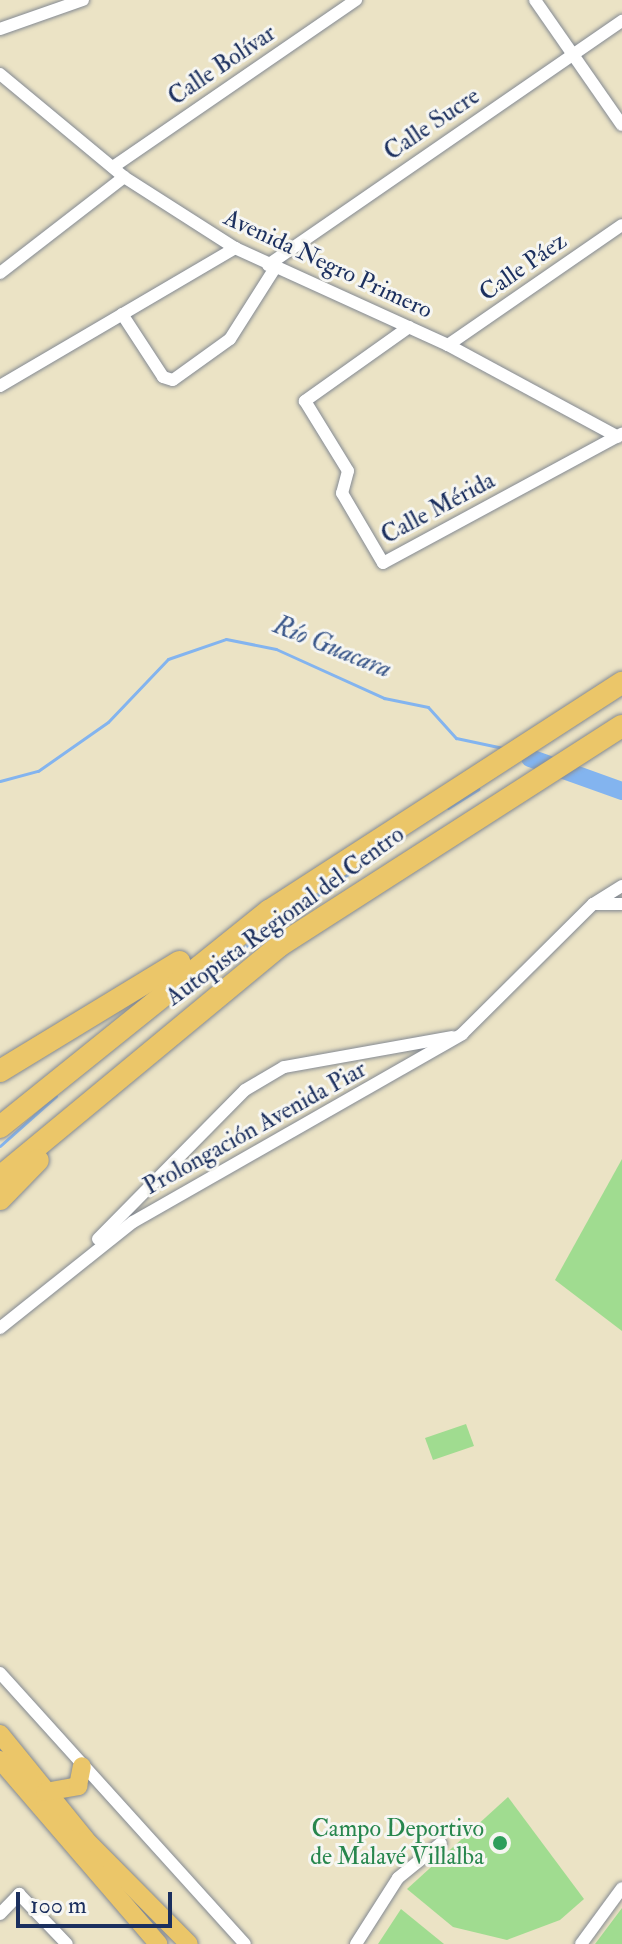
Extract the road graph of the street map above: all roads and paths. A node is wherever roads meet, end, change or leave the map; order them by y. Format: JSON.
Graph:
{"nodes":[{"id":1,"x":83,"y":0,"type":"edge"},
{"id":2,"x":356,"y":0,"type":"edge"},
{"id":3,"x":535,"y":0,"type":"edge"},
{"id":4,"x":622,"y":21,"type":"edge"},
{"id":5,"x":0,"y":29,"type":"edge"},
{"id":6,"x":573,"y":53,"type":"junction"},
{"id":7,"x":0,"y":74,"type":"edge"},
{"id":8,"x":622,"y":125,"type":"edge"},
{"id":9,"x":113,"y":167,"type":"junction"},
{"id":10,"x":124,"y":177,"type":"junction"},
{"id":11,"x":622,"y":225,"type":"edge"},
{"id":12,"x":235,"y":248,"type":"junction"},
{"id":13,"x":272,"y":266,"type":"junction"},
{"id":14,"x":0,"y":273,"type":"edge"},
{"id":15,"x":122,"y":314,"type":"junction"},
{"id":16,"x":409,"y":327,"type":"junction"},
{"id":17,"x":448,"y":345,"type":"junction"},
{"id":18,"x":0,"y":386,"type":"edge"},
{"id":19,"x":620,"y":436,"type":"edge"},
{"id":20,"x":622,"y":683,"type":"edge"},
{"id":21,"x":614,"y":730,"type":"edge"},
{"id":22,"x":372,"y":840,"type":"junction"},
{"id":23,"x":622,"y":886,"type":"edge"},
{"id":24,"x":593,"y":904,"type":"junction"},
{"id":25,"x":622,"y":904,"type":"edge"},
{"id":26,"x":193,"y":1012,"type":"junction"},
{"id":27,"x":455,"y":1036,"type":"junction"},
{"id":28,"x":0,"y":1071,"type":"edge"},
{"id":29,"x":0,"y":1127,"type":"edge"},
{"id":30,"x":0,"y":1177,"type":"edge"},
{"id":31,"x":0,"y":1199,"type":"edge"},
{"id":32,"x":77,"y":1260,"type":"junction"},
{"id":33,"x":0,"y":1328,"type":"edge"},
{"id":34,"x":0,"y":1673,"type":"edge"},
{"id":35,"x":0,"y":1734,"type":"edge"},
{"id":36,"x":0,"y":1760,"type":"edge"},
{"id":37,"x":82,"y":1766,"type":"junction"},
{"id":38,"x":45,"y":1792,"type":"junction"},
{"id":39,"x":441,"y":1843,"type":"dead end"},
{"id":40,"x":622,"y":1888,"type":"edge"},
{"id":41,"x":0,"y":1914,"type":"edge"},
{"id":42,"x":67,"y":1944,"type":"edge"},
{"id":43,"x":158,"y":1944,"type":"edge"},
{"id":44,"x":189,"y":1944,"type":"edge"},
{"id":45,"x":245,"y":1944,"type":"edge"},
{"id":46,"x":356,"y":1944,"type":"edge"},
{"id":47,"x":581,"y":1944,"type":"edge"}],
"edges":[{"from":1,"to":5,"type":"street"},
{"from":2,"to":9,"type":"street","name":"Calle Bolívar"},
{"from":3,"to":6,"type":"street"},
{"from":4,"to":6,"type":"street","name":"Calle Sucre"},
{"from":6,"to":8,"type":"street"},
{"from":6,"to":13,"type":"street","name":"Calle Sucre"},
{"from":7,"to":9,"type":"street","name":"Avenida Negro Primero"},
{"from":9,"to":10,"type":"street","name":"Avenida Negro Primero"},
{"from":10,"to":12,"type":"street","name":"Avenida Negro Primero"},
{"from":10,"to":14,"type":"street"},
{"from":11,"to":17,"type":"street","name":"Calle Páez"},
{"from":12,"to":13,"type":"street","name":"Avenida Negro Primero"},
{"from":12,"to":15,"type":"street"},
{"from":13,"to":15,"type":"street"},
{"from":13,"to":16,"type":"street","name":"Avenida Negro Primero"},
{"from":15,"to":18,"type":"street"},
{"from":16,"to":17,"type":"street","name":"Avenida Negro Primero"},
{"from":16,"to":19,"type":"street","name":"Calle Mérida"},
{"from":17,"to":19,"type":"street","name":"Avenida Negro Primero"},
{"from":20,"to":22,"type":"highway","name":"Autopista Regional del Centro"},
{"from":21,"to":26,"type":"highway","name":"Autopista Regional del Centro"},
{"from":22,"to":28,"type":"highway"},
{"from":22,"to":29,"type":"highway","name":"Autopista Regional del Centro"},
{"from":23,"to":24,"type":"street","name":"Prolongación Avenida Piar"},
{"from":24,"to":25,"type":"street"},
{"from":24,"to":27,"type":"street","name":"Prolongación Avenida Piar"},
{"from":26,"to":30,"type":"highway","name":"Autopista Regional del Centro"},
{"from":26,"to":31,"type":"highway"},
{"from":27,"to":32,"type":"street","name":"Prolongación Avenida Piar"},
{"from":27,"to":32,"type":"street","name":"Prolongación Avenida Piar"},
{"from":32,"to":33,"type":"street","name":"Prolongación Avenida Piar"},
{"from":34,"to":37,"type":"street"},
{"from":35,"to":38,"type":"main road"},
{"from":36,"to":43,"type":"main road"},
{"from":37,"to":38,"type":"main road"},
{"from":37,"to":45,"type":"street"},
{"from":38,"to":44,"type":"main road"},
{"from":39,"to":46,"type":"street"},
{"from":40,"to":47,"type":"street"},
{"from":41,"to":42,"type":"street"}]}
